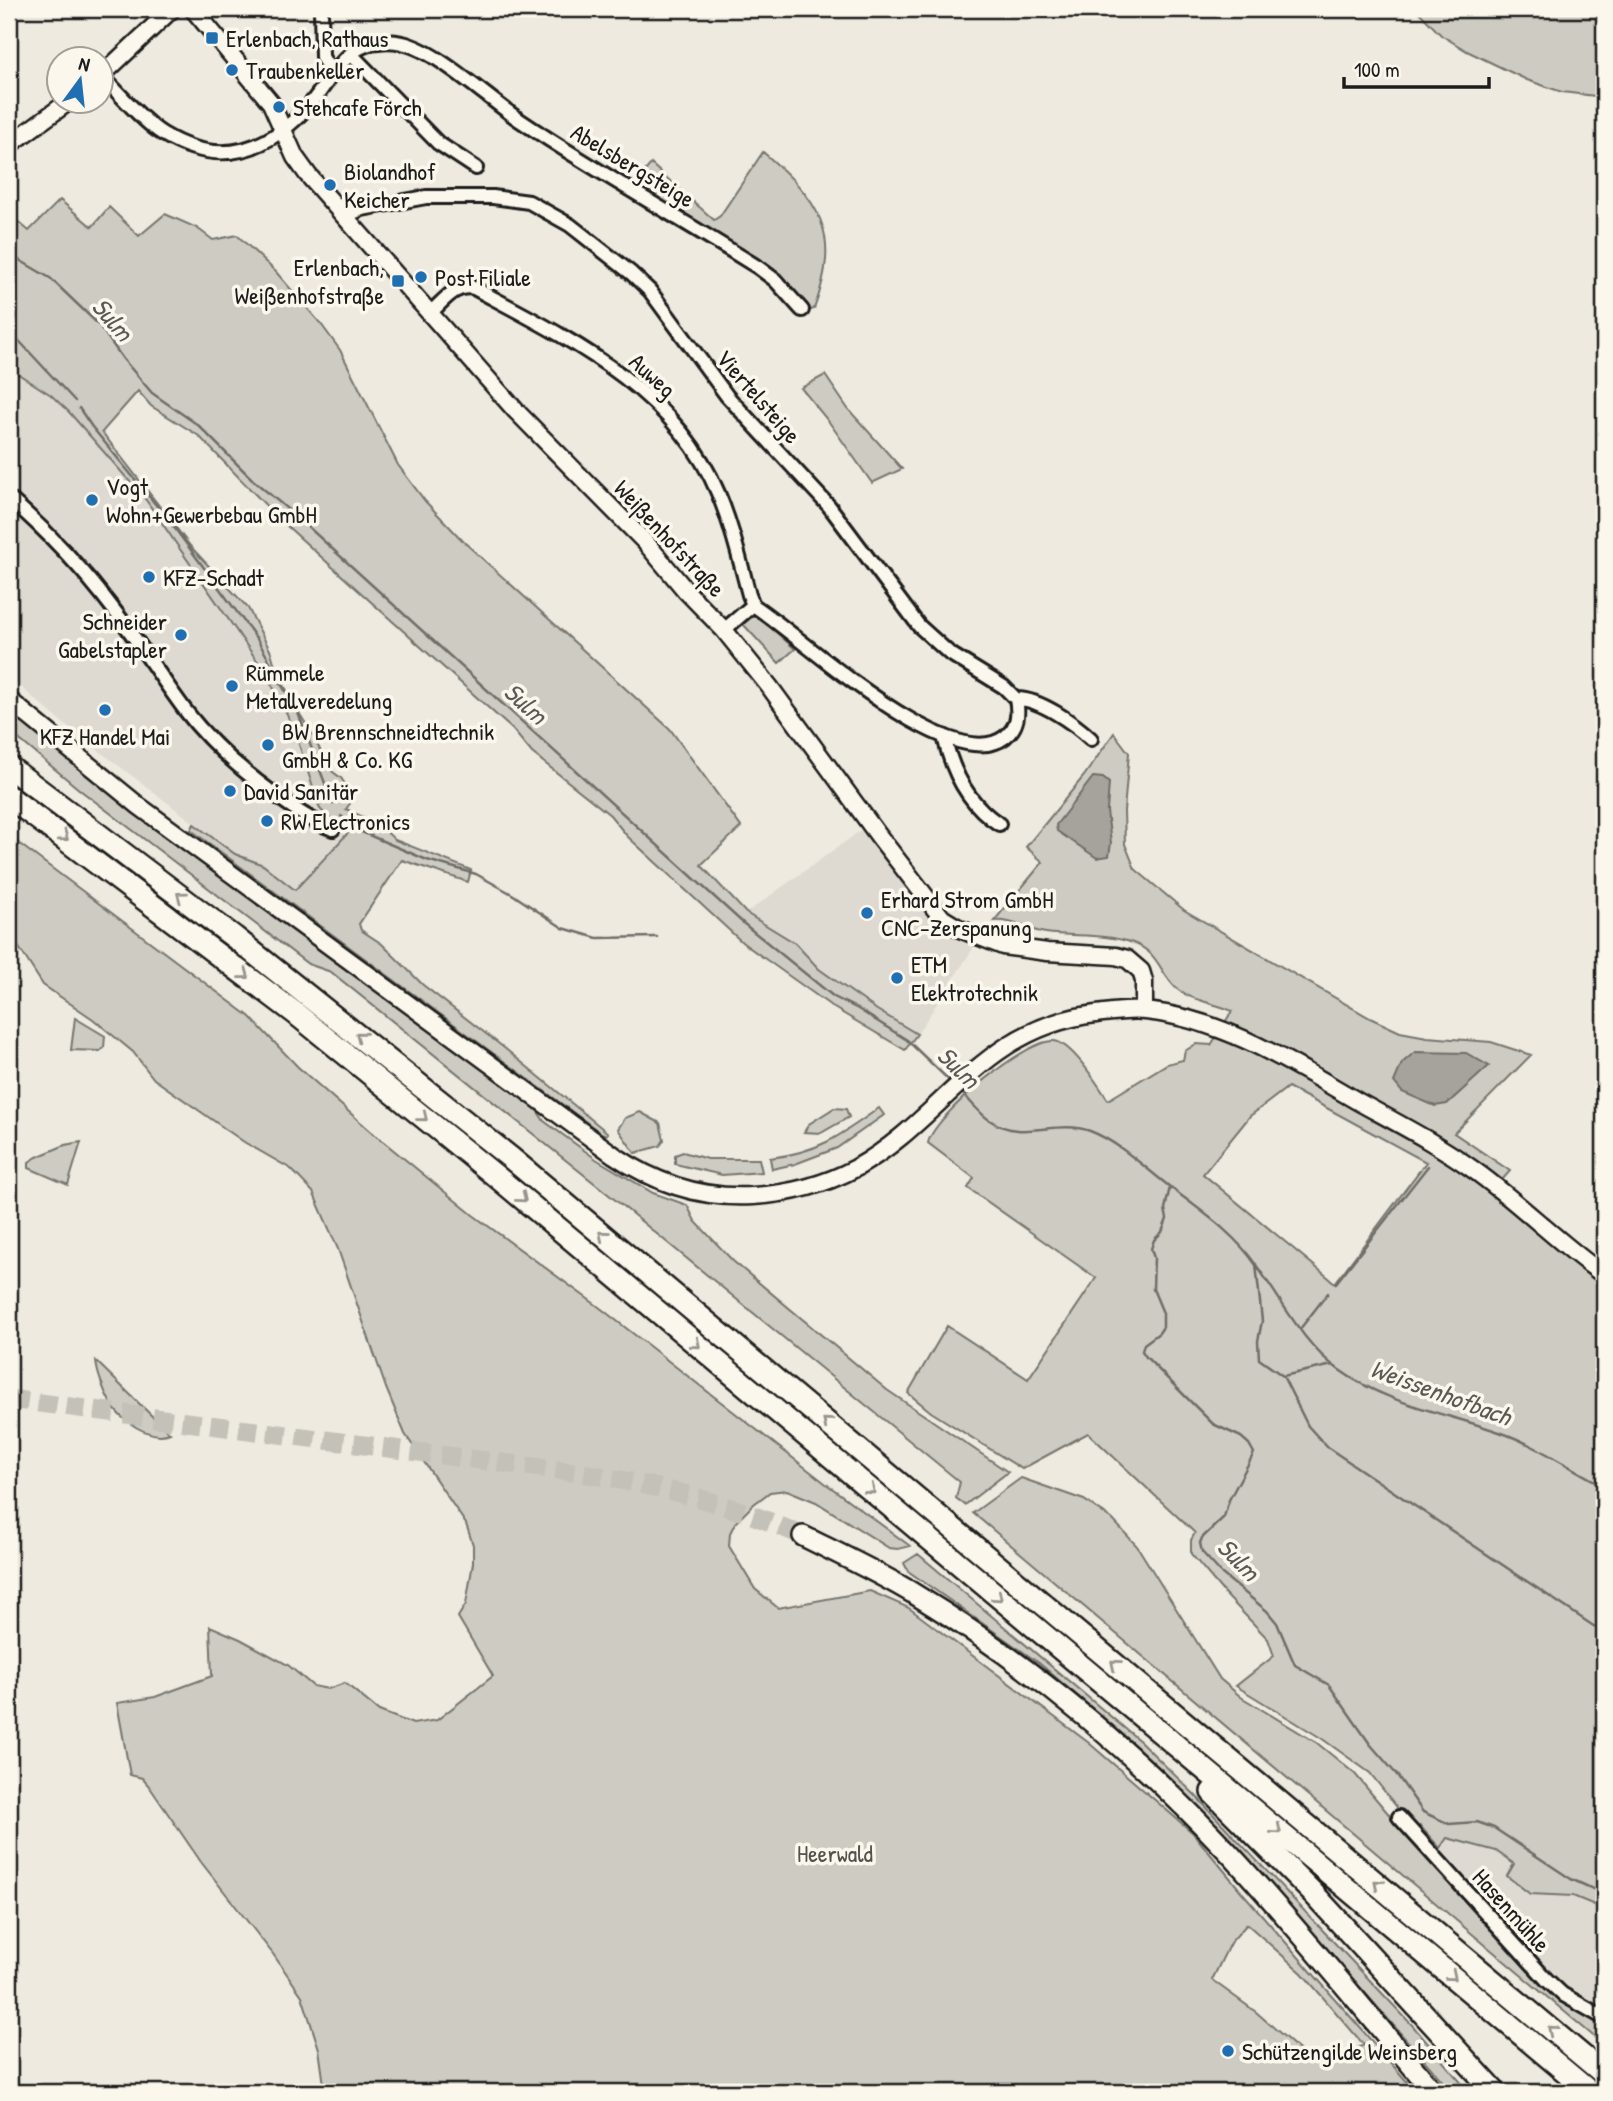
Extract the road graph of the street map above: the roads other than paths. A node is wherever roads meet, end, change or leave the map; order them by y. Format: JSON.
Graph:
{"nodes":[{"id":1,"x":172,"y":9,"type":"edge"},
{"id":2,"x":193,"y":9,"type":"edge"},
{"id":3,"x":321,"y":9,"type":"edge"},
{"id":4,"x":351,"y":54,"type":"junction"},
{"id":5,"x":116,"y":63,"type":"edge"},
{"id":6,"x":333,"y":75,"type":"junction"},
{"id":7,"x":116,"y":90,"type":"edge"},
{"id":8,"x":47,"y":116,"type":"edge"},
{"id":9,"x":284,"y":131,"type":"junction"},
{"id":10,"x":10,"y":141,"type":"edge"},
{"id":11,"x":476,"y":168,"type":"dead end"},
{"id":12,"x":346,"y":216,"type":"junction"},
{"id":13,"x":802,"y":310,"type":"dead end"},
{"id":14,"x":430,"y":313,"type":"junction"},
{"id":15,"x":9,"y":498,"type":"edge"},
{"id":16,"x":753,"y":605,"type":"junction"},
{"id":17,"x":724,"y":630,"type":"junction"},
{"id":18,"x":9,"y":699,"type":"edge"},
{"id":19,"x":1016,"y":699,"type":"junction"},
{"id":20,"x":944,"y":736,"type":"junction"},
{"id":21,"x":1091,"y":739,"type":"dead end"},
{"id":22,"x":9,"y":767,"type":"edge"},
{"id":23,"x":9,"y":797,"type":"edge"},
{"id":24,"x":999,"y":824,"type":"dead end"},
{"id":25,"x":333,"y":829,"type":"dead end"},
{"id":26,"x":1144,"y":1011,"type":"junction"},
{"id":27,"x":1604,"y":1275,"type":"edge"},
{"id":28,"x":803,"y":1536,"type":"tunnel mouth"},
{"id":29,"x":1149,"y":1724,"type":"junction"},
{"id":30,"x":1399,"y":1817,"type":"dead end"},
{"id":31,"x":1604,"y":2018,"type":"edge"},
{"id":32,"x":1604,"y":2074,"type":"edge"},
{"id":33,"x":1434,"y":2092,"type":"edge"},
{"id":34,"x":1495,"y":2092,"type":"edge"},
{"id":35,"x":1590,"y":2092,"type":"edge"}],
"edges":[{"from":1,"to":5,"type":"street"},
{"from":2,"to":9,"type":"street","name":"Weißenhofstraße"},
{"from":3,"to":6,"type":"street"},
{"from":4,"to":6,"type":"street"},
{"from":4,"to":11,"type":"street"},
{"from":4,"to":13,"type":"street","name":"Abelsbergsteige"},
{"from":6,"to":9,"type":"street"},
{"from":7,"to":9,"type":"street"},
{"from":8,"to":10,"type":"street"},
{"from":9,"to":12,"type":"street","name":"Weißenhofstraße"},
{"from":12,"to":14,"type":"street","name":"Weißenhofstraße"},
{"from":12,"to":19,"type":"street","name":"Viertelsteige"},
{"from":14,"to":16,"type":"street","name":"Auweg"},
{"from":14,"to":17,"type":"street","name":"Weißenhofstraße"},
{"from":15,"to":25,"type":"street"},
{"from":16,"to":17,"type":"street"},
{"from":16,"to":20,"type":"street"},
{"from":17,"to":26,"type":"street","name":"Weißenhofstraße"},
{"from":18,"to":26,"type":"street"},
{"from":19,"to":20,"type":"street"},
{"from":19,"to":21,"type":"street","name":"Viertelsteige"},
{"from":20,"to":24,"type":"street"},
{"from":32,"to":22,"type":"highway","one_way":true},
{"from":23,"to":29,"type":"highway","one_way":true},
{"from":26,"to":27,"type":"street"},
{"from":28,"to":33,"type":"main road"},
{"from":29,"to":34,"type":"highway"},
{"from":29,"to":35,"type":"highway","one_way":true},
{"from":30,"to":31,"type":"street","name":"Hasenmühle"}]}
